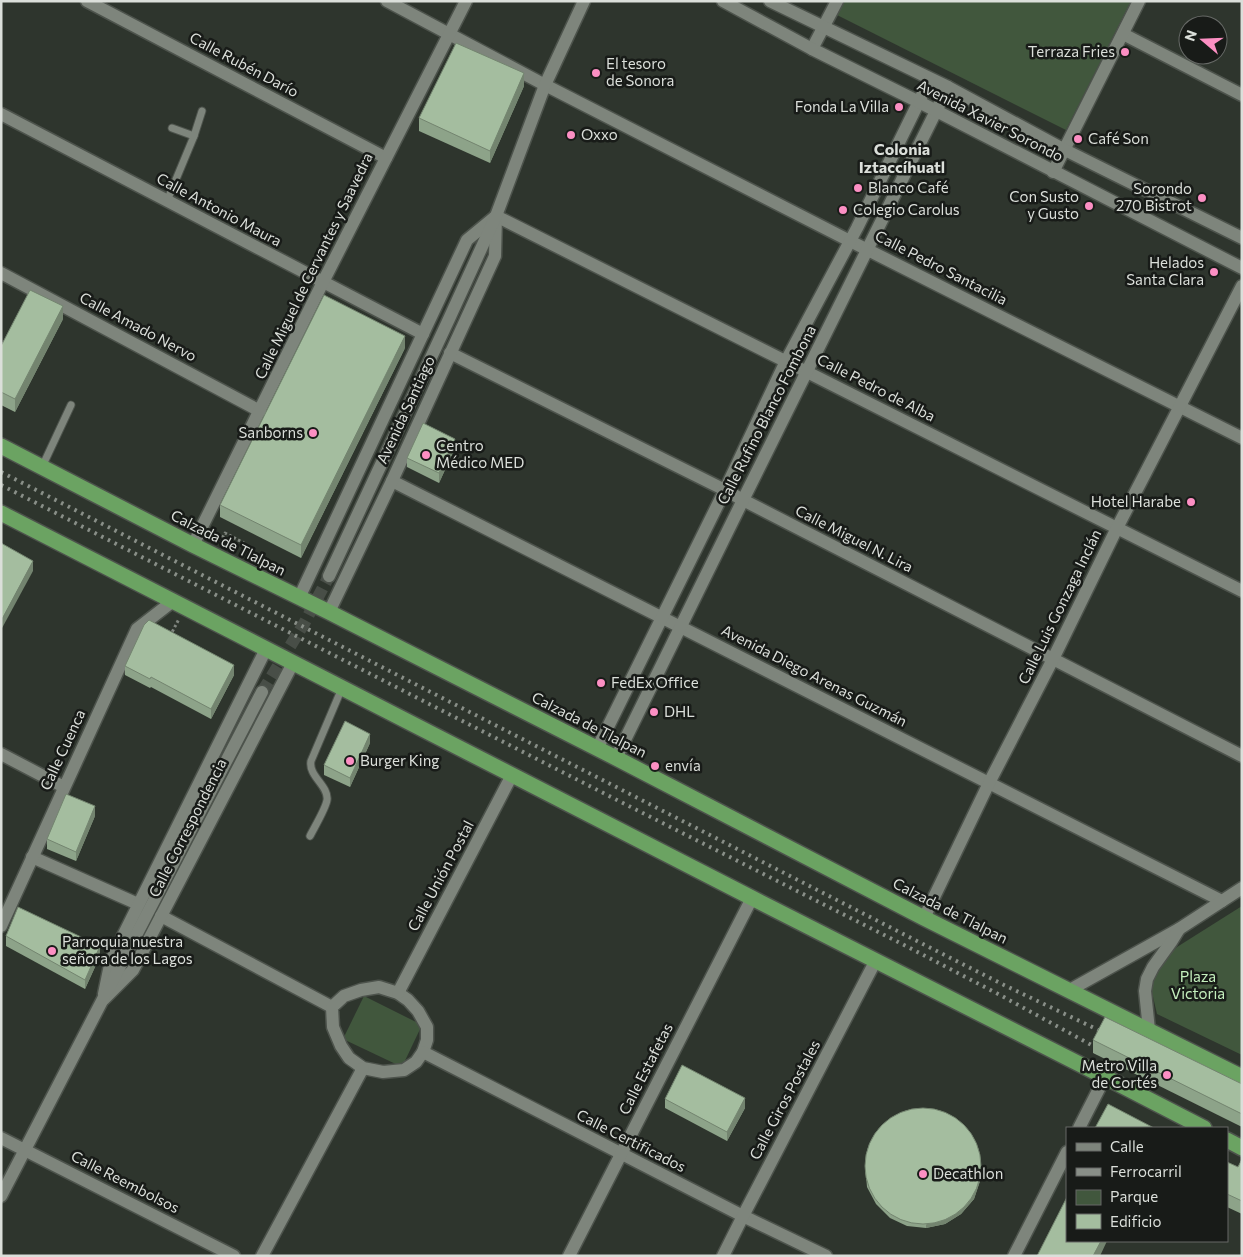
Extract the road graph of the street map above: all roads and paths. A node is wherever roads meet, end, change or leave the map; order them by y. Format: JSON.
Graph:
{"nodes":[{"id":1,"x":87,"y":1,"type":"edge"},
{"id":2,"x":387,"y":1,"type":"edge"},
{"id":3,"x":466,"y":1,"type":"edge"},
{"id":4,"x":584,"y":1,"type":"edge"},
{"id":5,"x":723,"y":1,"type":"edge"},
{"id":6,"x":770,"y":1,"type":"edge"},
{"id":7,"x":837,"y":1,"type":"edge"},
{"id":8,"x":1139,"y":1,"type":"edge"},
{"id":9,"x":823,"y":27,"type":"junction"},
{"id":10,"x":449,"y":34,"type":"junction"},
{"id":11,"x":1123,"y":34,"type":"junction"},
{"id":12,"x":812,"y":49,"type":"junction"},
{"id":13,"x":930,"y":79,"type":"junction"},
{"id":14,"x":545,"y":85,"type":"junction"},
{"id":15,"x":948,"y":87,"type":"junction"},
{"id":16,"x":1242,"y":95,"type":"edge"},
{"id":17,"x":919,"y":102,"type":"junction"},
{"id":18,"x":202,"y":111,"type":"dead end"},
{"id":19,"x":936,"y":112,"type":"junction"},
{"id":20,"x":1,"y":114,"type":"edge"},
{"id":21,"x":172,"y":128,"type":"dead end"},
{"id":22,"x":194,"y":136,"type":"junction"},
{"id":23,"x":1065,"y":150,"type":"junction"},
{"id":24,"x":386,"y":158,"type":"junction"},
{"id":25,"x":1053,"y":172,"type":"junction"},
{"id":26,"x":167,"y":201,"type":"junction"},
{"id":27,"x":496,"y":216,"type":"junction"},
{"id":28,"x":1242,"y":238,"type":"edge"},
{"id":29,"x":850,"y":241,"type":"junction"},
{"id":30,"x":868,"y":250,"type":"junction"},
{"id":31,"x":1242,"y":268,"type":"edge"},
{"id":32,"x":1,"y":273,"type":"edge"},
{"id":33,"x":323,"y":282,"type":"junction"},
{"id":34,"x":1242,"y":286,"type":"edge"},
{"id":35,"x":423,"y":334,"type":"junction"},
{"id":36,"x":450,"y":353,"type":"junction"},
{"id":37,"x":786,"y":361,"type":"junction"},
{"id":38,"x":808,"y":372,"type":"junction"},
{"id":39,"x":71,"y":405,"type":"dead end"},
{"id":40,"x":1179,"y":407,"type":"junction"},
{"id":41,"x":260,"y":411,"type":"junction"},
{"id":42,"x":1242,"y":438,"type":"edge"},
{"id":43,"x":1,"y":446,"type":"edge"},
{"id":44,"x":42,"y":467,"type":"junction"},
{"id":45,"x":392,"y":481,"type":"junction"},
{"id":46,"x":725,"y":490,"type":"junction"},
{"id":47,"x":742,"y":500,"type":"junction"},
{"id":48,"x":1,"y":513,"type":"edge"},
{"id":49,"x":1117,"y":528,"type":"junction"},
{"id":50,"x":244,"y":543,"type":"dead end"},
{"id":51,"x":193,"y":546,"type":"junction"},
{"id":52,"x":213,"y":555,"type":"junction"},
{"id":53,"x":329,"y":576,"type":"tunnel mouth"},
{"id":54,"x":1242,"y":591,"type":"edge"},
{"id":55,"x":299,"y":598,"type":"junction"},
{"id":56,"x":179,"y":604,"type":"junction"},
{"id":57,"x":329,"y":612,"type":"junction"},
{"id":58,"x":662,"y":617,"type":"junction"},
{"id":59,"x":681,"y":627,"type":"junction"},
{"id":60,"x":176,"y":640,"type":"edge"},
{"id":61,"x":266,"y":649,"type":"junction"},
{"id":62,"x":1052,"y":659,"type":"junction"},
{"id":63,"x":293,"y":662,"type":"junction"},
{"id":64,"x":342,"y":688,"type":"junction"},
{"id":65,"x":262,"y":692,"type":"tunnel mouth"},
{"id":66,"x":597,"y":749,"type":"junction"},
{"id":67,"x":1,"y":754,"type":"edge"},
{"id":68,"x":1242,"y":756,"type":"edge"},
{"id":69,"x":616,"y":758,"type":"junction"},
{"id":70,"x":512,"y":774,"type":"junction"},
{"id":71,"x":989,"y":783,"type":"junction"},
{"id":72,"x":64,"y":787,"type":"junction"},
{"id":73,"x":310,"y":836,"type":"dead end"},
{"id":74,"x":32,"y":857,"type":"junction"},
{"id":75,"x":1242,"y":888,"type":"edge"},
{"id":76,"x":752,"y":898,"type":"junction"},
{"id":77,"x":1222,"y":901,"type":"junction"},
{"id":78,"x":138,"y":904,"type":"junction"},
{"id":79,"x":161,"y":916,"type":"junction"},
{"id":80,"x":924,"y":918,"type":"junction"},
{"id":81,"x":1,"y":926,"type":"edge"},
{"id":82,"x":1179,"y":929,"type":"junction"},
{"id":83,"x":876,"y":960,"type":"junction"},
{"id":84,"x":1068,"y":990,"type":"junction"},
{"id":85,"x":398,"y":993,"type":"junction"},
{"id":86,"x":102,"y":1001,"type":"junction"},
{"id":87,"x":332,"y":1007,"type":"junction"},
{"id":88,"x":1150,"y":1030,"type":"junction"},
{"id":89,"x":423,"y":1052,"type":"junction"},
{"id":90,"x":363,"y":1068,"type":"junction"},
{"id":91,"x":1105,"y":1077,"type":"junction"},
{"id":92,"x":1242,"y":1077,"type":"edge"},
{"id":93,"x":1079,"y":1127,"type":"edge"},
{"id":94,"x":1202,"y":1127,"type":"edge"},
{"id":95,"x":1,"y":1138,"type":"edge"},
{"id":96,"x":1228,"y":1141,"type":"edge"},
{"id":97,"x":1242,"y":1148,"type":"edge"},
{"id":98,"x":25,"y":1150,"type":"junction"},
{"id":99,"x":620,"y":1154,"type":"junction"},
{"id":100,"x":1066,"y":1154,"type":"edge"},
{"id":101,"x":1,"y":1196,"type":"edge"},
{"id":102,"x":743,"y":1216,"type":"junction"},
{"id":103,"x":234,"y":1256,"type":"edge"},
{"id":104,"x":262,"y":1256,"type":"edge"},
{"id":105,"x":569,"y":1256,"type":"edge"},
{"id":106,"x":723,"y":1256,"type":"edge"},
{"id":107,"x":826,"y":1256,"type":"edge"},
{"id":108,"x":1014,"y":1256,"type":"edge"}],
"edges":[{"from":1,"to":24,"type":"street","name":"Calle Rubén Darío"},
{"from":2,"to":10,"type":"street","name":"Calle Pedro Santacilia"},
{"from":3,"to":10,"type":"street","name":"Calle Miguel de Cervantes y Saavedra"},
{"from":4,"to":14,"type":"street","name":"Avenida Santiago"},
{"from":5,"to":12,"type":"street","name":"Avenida Xavier Sorondo"},
{"from":6,"to":9,"type":"street","name":"Avenida Xavier Sorondo"},
{"from":7,"to":9,"type":"street"},
{"from":8,"to":11,"type":"street"},
{"from":9,"to":12,"type":"street"},
{"from":9,"to":13,"type":"street","name":"Avenida Xavier Sorondo"},
{"from":10,"to":14,"type":"street","name":"Calle Pedro Santacilia"},
{"from":10,"to":24,"type":"street","name":"Calle Miguel de Cervantes y Saavedra"},
{"from":11,"to":16,"type":"street"},
{"from":11,"to":23,"type":"street"},
{"from":12,"to":17,"type":"street","name":"Avenida Xavier Sorondo"},
{"from":13,"to":15,"type":"street","name":"Avenida Xavier Sorondo"},
{"from":13,"to":17,"type":"street","name":"Calle Rufino Blanco Fombona"},
{"from":14,"to":27,"type":"street","name":"Avenida Santiago"},
{"from":14,"to":29,"type":"street","name":"Calle Pedro Santacilia"},
{"from":15,"to":19,"type":"street","name":"Calle Rufino Blanco Fombona"},
{"from":15,"to":23,"type":"street","name":"Avenida Xavier Sorondo"},
{"from":17,"to":19,"type":"street","name":"Avenida Xavier Sorondo"},
{"from":17,"to":29,"type":"street","name":"Calle Rufino Blanco Fombona"},
{"from":18,"to":22,"type":"lane"},
{"from":19,"to":25,"type":"street","name":"Avenida Xavier Sorondo"},
{"from":19,"to":30,"type":"street","name":"Calle Rufino Blanco Fombona"},
{"from":20,"to":26,"type":"street","name":"Calle Antonio Maura"},
{"from":21,"to":22,"type":"lane"},
{"from":22,"to":26,"type":"lane"},
{"from":23,"to":25,"type":"street"},
{"from":23,"to":28,"type":"street","name":"Avenida Xavier Sorondo"},
{"from":24,"to":33,"type":"street","name":"Calle Miguel de Cervantes y Saavedra"},
{"from":25,"to":31,"type":"street","name":"Avenida Xavier Sorondo"},
{"from":26,"to":33,"type":"street","name":"Calle Antonio Maura"},
{"from":27,"to":35,"type":"street","name":"Avenida Santiago"},
{"from":27,"to":36,"type":"street","name":"Avenida Santiago"},
{"from":27,"to":37,"type":"street","name":"Calle Pedro de Alba"},
{"from":27,"to":53,"type":"street","name":"Avenida Santiago"},
{"from":29,"to":30,"type":"street","name":"Calle Pedro Santacilia"},
{"from":29,"to":37,"type":"street","name":"Calle Rufino Blanco Fombona"},
{"from":30,"to":38,"type":"street","name":"Calle Rufino Blanco Fombona"},
{"from":30,"to":40,"type":"street","name":"Calle Pedro Santacilia"},
{"from":32,"to":41,"type":"street","name":"Calle Amado Nervo"},
{"from":33,"to":35,"type":"street","name":"Calle Antonio Maura"},
{"from":33,"to":41,"type":"street","name":"Calle Miguel de Cervantes y Saavedra"},
{"from":34,"to":40,"type":"street","name":"Calle Luis Gonzaga Inclán"},
{"from":35,"to":55,"type":"street","name":"Avenida Santiago"},
{"from":36,"to":45,"type":"street","name":"Avenida Santiago"},
{"from":36,"to":46,"type":"street","name":"Calle Miguel N. Lira"},
{"from":37,"to":38,"type":"street","name":"Calle Pedro de Alba"},
{"from":37,"to":46,"type":"street","name":"Calle Rufino Blanco Fombona"},
{"from":38,"to":47,"type":"street","name":"Calle Rufino Blanco Fombona"},
{"from":38,"to":49,"type":"street","name":"Calle Pedro de Alba"},
{"from":39,"to":44,"type":"lane"},
{"from":40,"to":42,"type":"street","name":"Calle Pedro Santacilia"},
{"from":40,"to":49,"type":"street","name":"Calle Luis Gonzaga Inclán"},
{"from":41,"to":51,"type":"street","name":"Calle Miguel de Cervantes y Saavedra"},
{"from":43,"to":44,"type":"highway","name":"Calzada de Tlalpan"},
{"from":44,"to":51,"type":"highway","name":"Calzada de Tlalpan"},
{"from":45,"to":57,"type":"street","name":"Avenida Santiago"},
{"from":45,"to":58,"type":"street","name":"Avenida Diego Arenas Guzmán"},
{"from":46,"to":47,"type":"street","name":"Calle Miguel N. Lira"},
{"from":46,"to":58,"type":"street","name":"Calle Rufino Blanco Fombona"},
{"from":47,"to":59,"type":"street","name":"Calle Rufino Blanco Fombona"},
{"from":47,"to":62,"type":"street","name":"Calle Miguel N. Lira"},
{"from":48,"to":56,"type":"highway"},
{"from":49,"to":54,"type":"street","name":"Calle Pedro de Alba"},
{"from":49,"to":62,"type":"street","name":"Calle Luis Gonzaga Inclán"},
{"from":50,"to":52,"type":"path"},
{"from":51,"to":52,"type":"highway","name":"Calzada de Tlalpan"},
{"from":52,"to":55,"type":"highway","name":"Calzada de Tlalpan"},
{"from":55,"to":57,"type":"highway","name":"Calzada de Tlalpan"},
{"from":56,"to":60,"type":"path"},
{"from":56,"to":61,"type":"highway"},
{"from":56,"to":72,"type":"street","name":"Calle Cuenca"},
{"from":57,"to":66,"type":"highway","name":"Calzada de Tlalpan"},
{"from":58,"to":59,"type":"street","name":"Avenida Diego Arenas Guzmán"},
{"from":58,"to":66,"type":"street","name":"Calle Rufino Blanco Fombona"},
{"from":59,"to":69,"type":"street","name":"Calle Rufino Blanco Fombona"},
{"from":59,"to":71,"type":"street","name":"Avenida Diego Arenas Guzmán"},
{"from":61,"to":63,"type":"highway"},
{"from":61,"to":78,"type":"street","name":"Calle Correspondencia"},
{"from":62,"to":68,"type":"street","name":"Calle Miguel N. Lira"},
{"from":62,"to":71,"type":"street","name":"Calle Luis Gonzaga Inclán"},
{"from":63,"to":64,"type":"highway"},
{"from":63,"to":79,"type":"street","name":"Calle Correspondencia"},
{"from":64,"to":70,"type":"highway"},
{"from":64,"to":73,"type":"lane"},
{"from":65,"to":86,"type":"street","name":"Calle Correspondencia"},
{"from":66,"to":69,"type":"highway","name":"Calzada de Tlalpan"},
{"from":67,"to":72,"type":"street"},
{"from":69,"to":80,"type":"highway","name":"Calzada de Tlalpan"},
{"from":70,"to":76,"type":"highway"},
{"from":70,"to":85,"type":"street","name":"Calle Unión Postal"},
{"from":71,"to":77,"type":"street","name":"Avenida Diego Arenas Guzmán"},
{"from":71,"to":80,"type":"street","name":"Calle Luis Gonzaga Inclán"},
{"from":72,"to":74,"type":"street","name":"Calle Cuenca"},
{"from":74,"to":78,"type":"street"},
{"from":74,"to":81,"type":"street","name":"Calle Cuenca"},
{"from":75,"to":77,"type":"street"},
{"from":76,"to":83,"type":"highway"},
{"from":76,"to":99,"type":"street","name":"Calle Estafetas"},
{"from":77,"to":82,"type":"street"},
{"from":78,"to":86,"type":"street","name":"Calle Correspondencia"},
{"from":79,"to":86,"type":"street","name":"Calle Correspondencia"},
{"from":79,"to":87,"type":"street"},
{"from":80,"to":84,"type":"highway","name":"Calzada de Tlalpan"},
{"from":82,"to":84,"type":"street"},
{"from":82,"to":88,"type":"street"},
{"from":83,"to":91,"type":"highway"},
{"from":83,"to":102,"type":"street","name":"Calle Giros Postales"},
{"from":84,"to":88,"type":"highway","name":"Calzada de Tlalpan"},
{"from":85,"to":87,"type":"street"},
{"from":85,"to":89,"type":"street"},
{"from":86,"to":98,"type":"street","name":"Calle Correspondencia"},
{"from":87,"to":90,"type":"street"},
{"from":88,"to":92,"type":"highway","name":"Calzada de Tlalpan"},
{"from":89,"to":90,"type":"street"},
{"from":89,"to":99,"type":"street","name":"Calle Certificados"},
{"from":90,"to":104,"type":"street"},
{"from":91,"to":93,"type":"street"},
{"from":91,"to":94,"type":"highway"},
{"from":95,"to":98,"type":"street","name":"Calle Reembolsos"},
{"from":96,"to":97,"type":"highway"},
{"from":98,"to":101,"type":"street","name":"Calle Correspondencia"},
{"from":98,"to":103,"type":"street","name":"Calle Reembolsos"},
{"from":99,"to":102,"type":"street","name":"Calle Certificados"},
{"from":99,"to":105,"type":"street","name":"Calle Estafetas"},
{"from":100,"to":108,"type":"street"},
{"from":102,"to":106,"type":"street","name":"Calle Giros Postales"},
{"from":102,"to":107,"type":"street","name":"Calle Certificados"}]}
